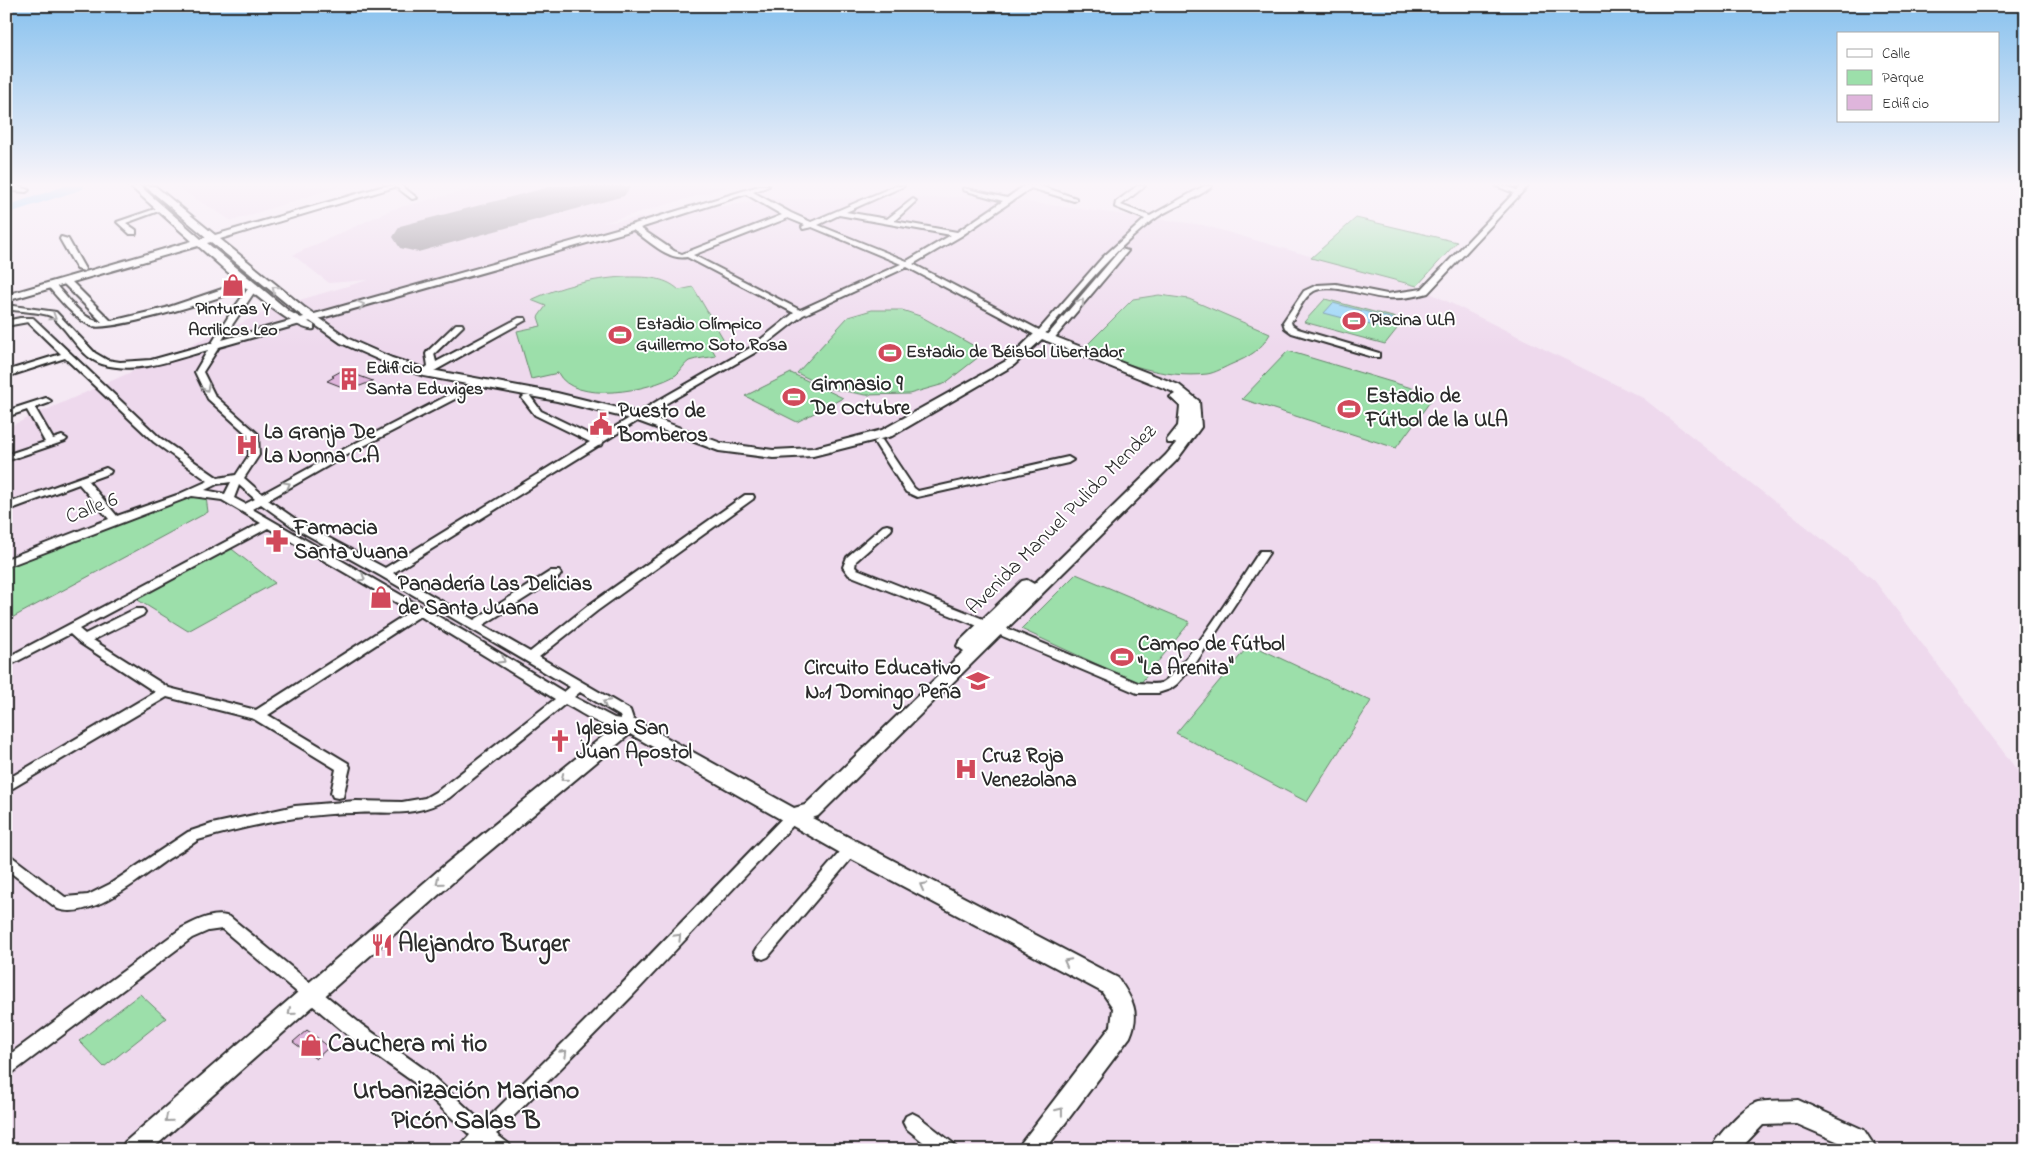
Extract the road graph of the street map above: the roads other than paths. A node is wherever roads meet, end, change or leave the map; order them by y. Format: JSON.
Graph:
{"nodes":[{"id":1,"x":64,"y":240,"type":"dead end"},
{"id":2,"x":179,"y":240,"type":"edge"},
{"id":3,"x":192,"y":240,"type":"edge"},
{"id":4,"x":211,"y":240,"type":"edge"},
{"id":5,"x":214,"y":240,"type":"edge"},
{"id":6,"x":230,"y":240,"type":"edge"},
{"id":7,"x":588,"y":240,"type":"edge"},
{"id":8,"x":652,"y":240,"type":"edge"},
{"id":9,"x":725,"y":240,"type":"edge"},
{"id":10,"x":838,"y":240,"type":"edge"},
{"id":11,"x":844,"y":240,"type":"edge"},
{"id":12,"x":948,"y":240,"type":"edge"},
{"id":13,"x":1127,"y":240,"type":"edge"},
{"id":14,"x":1135,"y":240,"type":"edge"},
{"id":15,"x":1472,"y":240,"type":"edge"},
{"id":16,"x":223,"y":246,"type":"junction"},
{"id":17,"x":170,"y":247,"type":"junction"},
{"id":18,"x":688,"y":255,"type":"junction"},
{"id":19,"x":907,"y":264,"type":"junction"},
{"id":20,"x":899,"y":268,"type":"junction"},
{"id":21,"x":81,"y":269,"type":"junction"},
{"id":22,"x":66,"y":281,"type":"junction"},
{"id":23,"x":52,"y":285,"type":"junction"},
{"id":24,"x":251,"y":286,"type":"junction"},
{"id":25,"x":6,"y":290,"type":"edge"},
{"id":26,"x":6,"y":298,"type":"edge"},
{"id":27,"x":6,"y":307,"type":"edge"},
{"id":28,"x":800,"y":313,"type":"junction"},
{"id":29,"x":314,"y":318,"type":"junction"},
{"id":30,"x":522,"y":320,"type":"dead end"},
{"id":31,"x":301,"y":321,"type":"junction"},
{"id":32,"x":108,"y":323,"type":"junction"},
{"id":33,"x":6,"y":324,"type":"edge"},
{"id":34,"x":458,"y":326,"type":"dead end"},
{"id":35,"x":1042,"y":339,"type":"junction"},
{"id":36,"x":215,"y":347,"type":"junction"},
{"id":37,"x":65,"y":355,"type":"junction"},
{"id":38,"x":1376,"y":355,"type":"dead end"},
{"id":39,"x":428,"y":370,"type":"junction"},
{"id":40,"x":6,"y":374,"type":"edge"},
{"id":41,"x":475,"y":386,"type":"junction"},
{"id":42,"x":527,"y":398,"type":"junction"},
{"id":43,"x":46,"y":401,"type":"dead end"},
{"id":44,"x":30,"y":406,"type":"junction"},
{"id":45,"x":6,"y":414,"type":"edge"},
{"id":46,"x":634,"y":421,"type":"junction"},
{"id":47,"x":62,"y":438,"type":"dead end"},
{"id":48,"x":50,"y":442,"type":"junction"},
{"id":49,"x":599,"y":442,"type":"junction"},
{"id":50,"x":879,"y":442,"type":"junction"},
{"id":51,"x":6,"y":458,"type":"edge"},
{"id":52,"x":1068,"y":460,"type":"dead end"},
{"id":53,"x":106,"y":470,"type":"dead end"},
{"id":54,"x":238,"y":478,"type":"junction"},
{"id":55,"x":81,"y":480,"type":"junction"},
{"id":56,"x":214,"y":480,"type":"junction"},
{"id":57,"x":192,"y":493,"type":"junction"},
{"id":58,"x":228,"y":497,"type":"junction"},
{"id":59,"x":749,"y":497,"type":"dead end"},
{"id":60,"x":261,"y":500,"type":"junction"},
{"id":61,"x":6,"y":508,"type":"edge"},
{"id":62,"x":244,"y":509,"type":"junction"},
{"id":63,"x":114,"y":520,"type":"junction"},
{"id":64,"x":269,"y":523,"type":"junction"},
{"id":65,"x":886,"y":528,"type":"dead end"},
{"id":66,"x":1264,"y":552,"type":"dead end"},
{"id":67,"x":6,"y":563,"type":"edge"},
{"id":68,"x":385,"y":573,"type":"junction"},
{"id":69,"x":555,"y":574,"type":"dead end"},
{"id":70,"x":419,"y":611,"type":"junction"},
{"id":71,"x":140,"y":612,"type":"dead end"},
{"id":72,"x":475,"y":625,"type":"junction"},
{"id":73,"x":991,"y":627,"type":"junction"},
{"id":74,"x":70,"y":628,"type":"junction"},
{"id":75,"x":84,"y":640,"type":"junction"},
{"id":76,"x":530,"y":658,"type":"junction"},
{"id":77,"x":6,"y":663,"type":"edge"},
{"id":78,"x":577,"y":688,"type":"junction"},
{"id":79,"x":164,"y":692,"type":"junction"},
{"id":80,"x":564,"y":698,"type":"junction"},
{"id":81,"x":258,"y":716,"type":"junction"},
{"id":82,"x":629,"y":725,"type":"junction"},
{"id":83,"x":6,"y":787,"type":"edge"},
{"id":84,"x":338,"y":793,"type":"dead end"},
{"id":85,"x":793,"y":816,"type":"junction"},
{"id":86,"x":851,"y":849,"type":"junction"},
{"id":87,"x":6,"y":860,"type":"edge"},
{"id":88,"x":763,"y":952,"type":"dead end"},
{"id":89,"x":312,"y":994,"type":"junction"},
{"id":90,"x":6,"y":1068,"type":"edge"},
{"id":91,"x":912,"y":1122,"type":"dead end"},
{"id":92,"x":483,"y":1135,"type":"junction"},
{"id":93,"x":133,"y":1150,"type":"edge"},
{"id":94,"x":468,"y":1150,"type":"edge"},
{"id":95,"x":503,"y":1150,"type":"edge"},
{"id":96,"x":948,"y":1150,"type":"edge"},
{"id":97,"x":1030,"y":1150,"type":"edge"},
{"id":98,"x":1722,"y":1150,"type":"edge"},
{"id":99,"x":1865,"y":1150,"type":"edge"}],
"edges":[{"from":1,"to":21,"type":"street"},
{"from":2,"to":17,"type":"street"},
{"from":3,"to":17,"type":"street"},
{"from":4,"to":24,"type":"street"},
{"from":5,"to":16,"type":"street"},
{"from":6,"to":16,"type":"street"},
{"from":29,"to":7,"type":"street","one_way":true},
{"from":8,"to":18,"type":"street"},
{"from":9,"to":18,"type":"street"},
{"from":10,"to":20,"type":"street"},
{"from":11,"to":19,"type":"street"},
{"from":12,"to":19,"type":"street"},
{"from":13,"to":35,"type":"street"},
{"from":35,"to":14,"type":"street","one_way":true},
{"from":15,"to":38,"type":"street"},
{"from":29,"to":16,"type":"street","one_way":true},
{"from":17,"to":21,"type":"street"},
{"from":17,"to":22,"type":"street"},
{"from":18,"to":28,"type":"street"},
{"from":19,"to":20,"type":"street"},
{"from":19,"to":35,"type":"street"},
{"from":20,"to":28,"type":"street"},
{"from":20,"to":35,"type":"street"},
{"from":21,"to":25,"type":"street"},
{"from":22,"to":23,"type":"street"},
{"from":22,"to":32,"type":"street"},
{"from":23,"to":26,"type":"street"},
{"from":23,"to":32,"type":"street"},
{"from":24,"to":31,"type":"street"},
{"from":24,"to":32,"type":"street"},
{"from":24,"to":36,"type":"street"},
{"from":27,"to":36,"type":"street","one_way":true},
{"from":28,"to":46,"type":"street"},
{"from":29,"to":31,"type":"street"},
{"from":29,"to":39,"type":"street"},
{"from":30,"to":39,"type":"street"},
{"from":31,"to":36,"type":"street"},
{"from":31,"to":41,"type":"street"},
{"from":33,"to":37,"type":"street"},
{"from":34,"to":39,"type":"street"},
{"from":35,"to":46,"type":"street"},
{"from":35,"to":50,"type":"street"},
{"from":35,"to":73,"type":"street"},
{"from":36,"to":54,"type":"street","one_way":true},
{"from":37,"to":40,"type":"street"},
{"from":37,"to":56,"type":"street"},
{"from":39,"to":41,"type":"street"},
{"from":41,"to":42,"type":"street"},
{"from":41,"to":46,"type":"street"},
{"from":60,"to":41,"type":"street","one_way":true},
{"from":42,"to":46,"type":"street"},
{"from":42,"to":49,"type":"street"},
{"from":43,"to":44,"type":"street"},
{"from":44,"to":45,"type":"street"},
{"from":44,"to":48,"type":"street"},
{"from":46,"to":49,"type":"street"},
{"from":46,"to":50,"type":"street"},
{"from":47,"to":48,"type":"street"},
{"from":48,"to":51,"type":"street"},
{"from":49,"to":68,"type":"street"},
{"from":50,"to":52,"type":"street"},
{"from":53,"to":55,"type":"street"},
{"from":54,"to":56,"type":"street"},
{"from":54,"to":58,"type":"street"},
{"from":54,"to":60,"type":"street"},
{"from":55,"to":61,"type":"street"},
{"from":55,"to":63,"type":"street"},
{"from":56,"to":57,"type":"street"},
{"from":57,"to":58,"type":"street"},
{"from":57,"to":63,"type":"street","name":"Calle 6"},
{"from":58,"to":62,"type":"street"},
{"from":59,"to":76,"type":"street"},
{"from":60,"to":62,"type":"street"},
{"from":60,"to":68,"type":"street"},
{"from":62,"to":64,"type":"street"},
{"from":63,"to":67,"type":"street","name":"Calle 6"},
{"from":64,"to":70,"type":"street","one_way":true},
{"from":64,"to":74,"type":"street"},
{"from":65,"to":73,"type":"street"},
{"from":66,"to":73,"type":"street"},
{"from":68,"to":72,"type":"street"},
{"from":69,"to":72,"type":"street"},
{"from":70,"to":80,"type":"street","one_way":true},
{"from":70,"to":81,"type":"street"},
{"from":71,"to":75,"type":"street"},
{"from":72,"to":76,"type":"street"},
{"from":73,"to":85,"type":"street"},
{"from":74,"to":75,"type":"street"},
{"from":74,"to":77,"type":"street"},
{"from":75,"to":79,"type":"street"},
{"from":76,"to":78,"type":"street"},
{"from":78,"to":80,"type":"street"},
{"from":82,"to":78,"type":"street","one_way":true},
{"from":79,"to":81,"type":"street"},
{"from":79,"to":83,"type":"street"},
{"from":80,"to":82,"type":"street"},
{"from":80,"to":87,"type":"street"},
{"from":81,"to":84,"type":"street"},
{"from":82,"to":85,"type":"street"},
{"from":82,"to":89,"type":"street","one_way":true},
{"from":85,"to":86,"type":"street"},
{"from":92,"to":85,"type":"street","one_way":true},
{"from":86,"to":88,"type":"street"},
{"from":97,"to":86,"type":"street","one_way":true},
{"from":89,"to":90,"type":"street"},
{"from":89,"to":92,"type":"street"},
{"from":89,"to":93,"type":"street","one_way":true},
{"from":91,"to":96,"type":"street"},
{"from":92,"to":94,"type":"street"},
{"from":92,"to":95,"type":"street"},
{"from":98,"to":99,"type":"street"}]}
